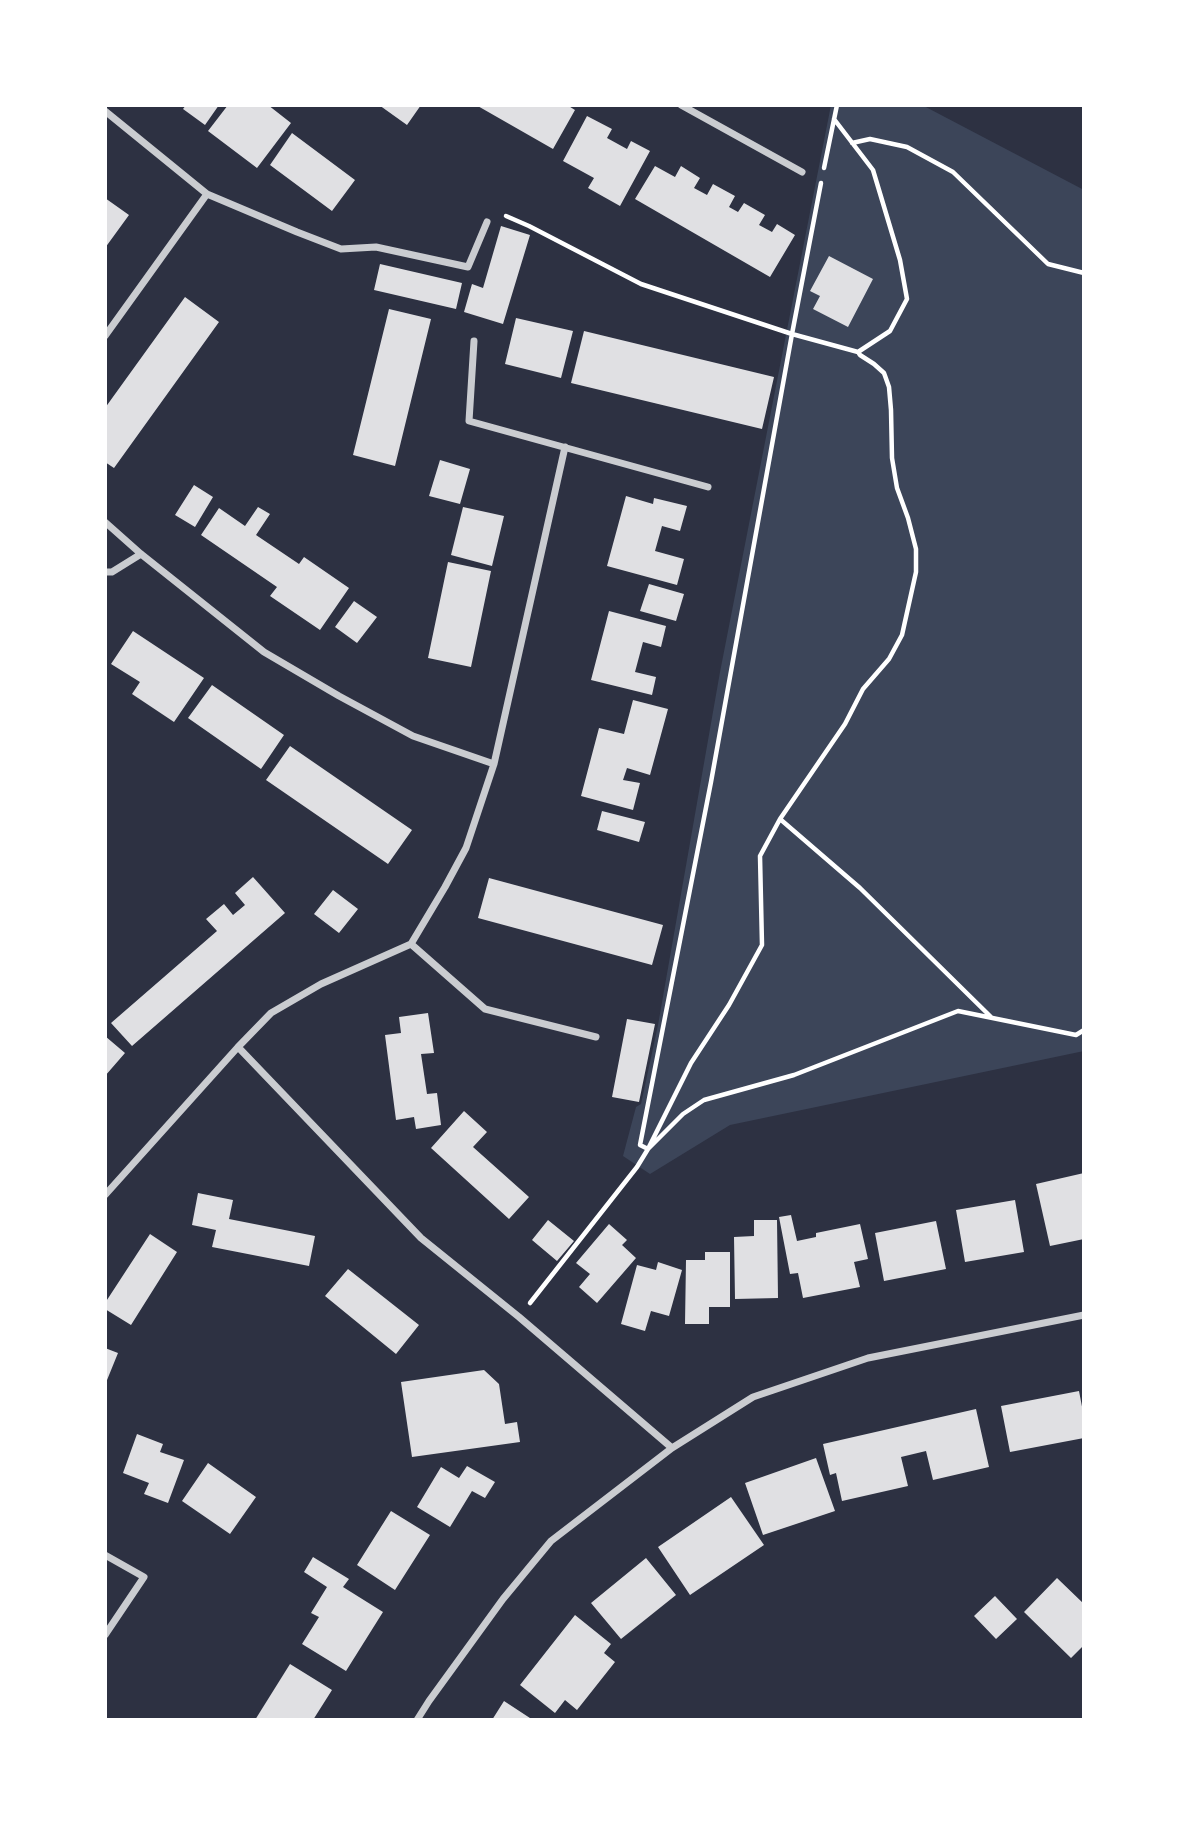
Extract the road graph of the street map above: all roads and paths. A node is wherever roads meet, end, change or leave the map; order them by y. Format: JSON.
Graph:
{"nodes":[{"id":1,"x":681,"y":105,"type":"edge"},
{"id":2,"x":836,"y":105,"type":"edge"},
{"id":3,"x":105,"y":111,"type":"edge"},
{"id":4,"x":834,"y":118,"type":"junction"},
{"id":5,"x":852,"y":143,"type":"junction"},
{"id":6,"x":802,"y":172,"type":"dead end"},
{"id":7,"x":208,"y":194,"type":"junction"},
{"id":8,"x":487,"y":222,"type":"joint"},
{"id":9,"x":1084,"y":273,"type":"edge"},
{"id":10,"x":792,"y":334,"type":"junction"},
{"id":11,"x":105,"y":336,"type":"edge"},
{"id":12,"x":474,"y":341,"type":"dead end"},
{"id":13,"x":858,"y":352,"type":"junction"},
{"id":14,"x":565,"y":447,"type":"junction"},
{"id":15,"x":708,"y":487,"type":"dead end"},
{"id":16,"x":105,"y":522,"type":"edge"},
{"id":17,"x":141,"y":554,"type":"junction"},
{"id":18,"x":105,"y":572,"type":"edge"},
{"id":19,"x":494,"y":764,"type":"junction"},
{"id":20,"x":780,"y":819,"type":"junction"},
{"id":21,"x":411,"y":944,"type":"junction"},
{"id":22,"x":991,"y":1017,"type":"junction"},
{"id":23,"x":1084,"y":1030,"type":"edge"},
{"id":24,"x":596,"y":1037,"type":"dead end"},
{"id":25,"x":238,"y":1047,"type":"junction"},
{"id":26,"x":649,"y":1149,"type":"junction"},
{"id":27,"x":105,"y":1195,"type":"edge"},
{"id":28,"x":1084,"y":1315,"type":"edge"},
{"id":29,"x":519,"y":1317,"type":"junction"},
{"id":30,"x":672,"y":1448,"type":"junction"},
{"id":31,"x":105,"y":1555,"type":"edge"},
{"id":32,"x":105,"y":1635,"type":"edge"},
{"id":33,"x":417,"y":1720,"type":"edge"}],
"edges":[{"from":1,"to":6,"type":"street"},
{"from":2,"to":4,"type":"path"},
{"from":3,"to":7,"type":"street"},
{"from":4,"to":5,"type":"path"},
{"from":4,"to":10,"type":"path"},
{"from":5,"to":9,"type":"path"},
{"from":5,"to":13,"type":"path"},
{"from":7,"to":8,"type":"street"},
{"from":7,"to":11,"type":"street"},
{"from":8,"to":10,"type":"path"},
{"from":10,"to":13,"type":"path"},
{"from":10,"to":26,"type":"path"},
{"from":12,"to":14,"type":"street"},
{"from":13,"to":20,"type":"path"},
{"from":14,"to":15,"type":"street"},
{"from":14,"to":19,"type":"street"},
{"from":16,"to":17,"type":"street"},
{"from":17,"to":18,"type":"street"},
{"from":17,"to":19,"type":"street"},
{"from":19,"to":21,"type":"street"},
{"from":20,"to":22,"type":"path"},
{"from":20,"to":26,"type":"path"},
{"from":21,"to":24,"type":"street"},
{"from":21,"to":25,"type":"street"},
{"from":22,"to":23,"type":"path"},
{"from":22,"to":26,"type":"path"},
{"from":25,"to":27,"type":"street"},
{"from":25,"to":29,"type":"street"},
{"from":26,"to":29,"type":"path"},
{"from":28,"to":30,"type":"street"},
{"from":29,"to":30,"type":"street"},
{"from":30,"to":33,"type":"street"},
{"from":31,"to":32,"type":"street"}]}
